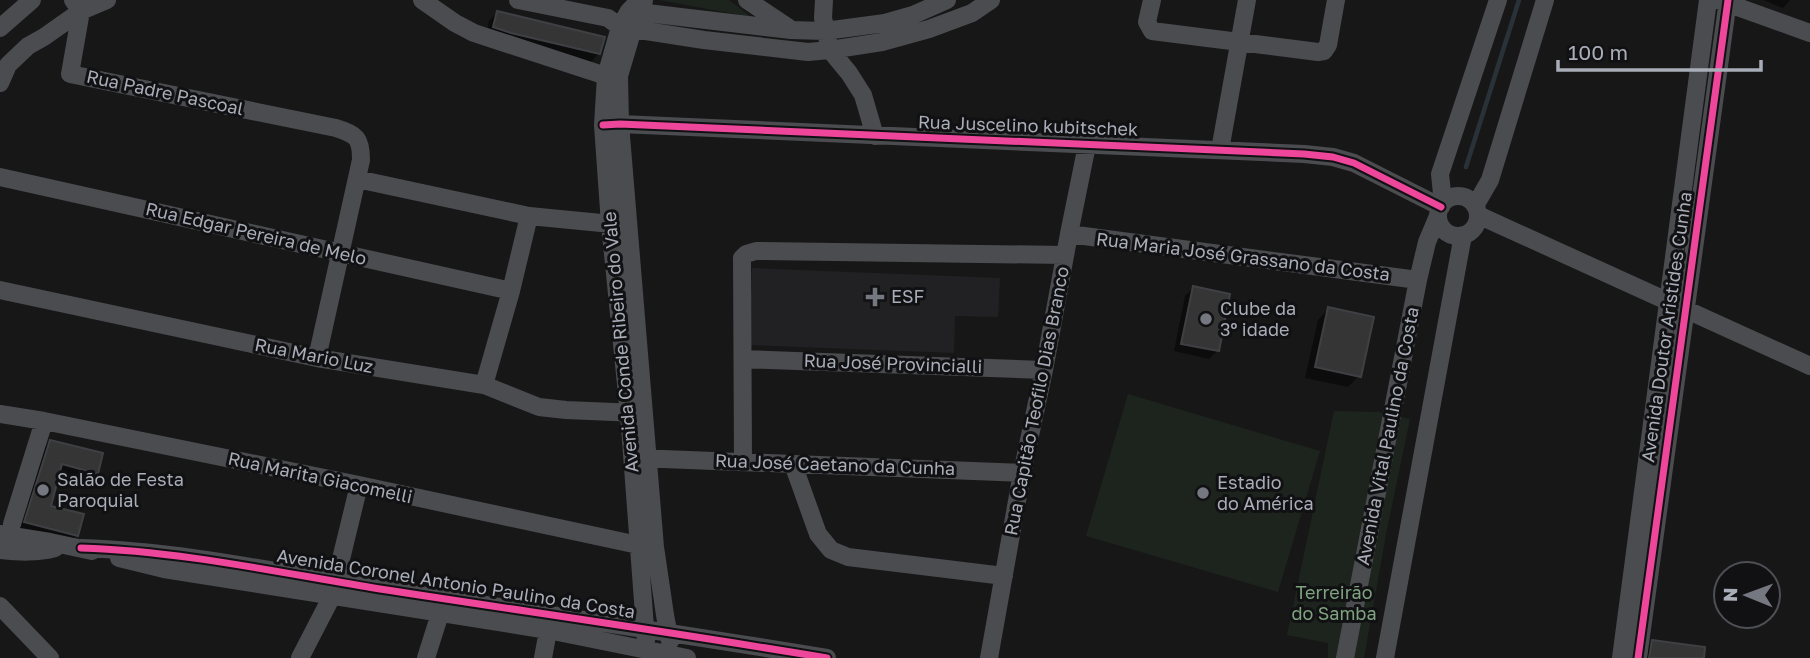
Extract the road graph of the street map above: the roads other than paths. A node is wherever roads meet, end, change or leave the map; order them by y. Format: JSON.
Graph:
{"nodes":[{"id":1,"x":32,"y":0,"type":"edge"},
{"id":2,"x":107,"y":0,"type":"edge"},
{"id":3,"x":422,"y":0,"type":"edge"},
{"id":4,"x":518,"y":0,"type":"edge"},
{"id":5,"x":747,"y":0,"type":"edge"},
{"id":6,"x":824,"y":0,"type":"edge"},
{"id":7,"x":947,"y":0,"type":"edge"},
{"id":8,"x":991,"y":0,"type":"edge"},
{"id":9,"x":1152,"y":0,"type":"edge"},
{"id":10,"x":1247,"y":0,"type":"edge"},
{"id":11,"x":1336,"y":0,"type":"edge"},
{"id":12,"x":1498,"y":0,"type":"edge"},
{"id":13,"x":1545,"y":0,"type":"edge"},
{"id":14,"x":1708,"y":0,"type":"edge"},
{"id":15,"x":1724,"y":1,"type":"edge"},
{"id":16,"x":77,"y":6,"type":"edge"},
{"id":17,"x":631,"y":14,"type":"edge"},
{"id":18,"x":0,"y":28,"type":"edge"},
{"id":19,"x":792,"y":30,"type":"junction"},
{"id":20,"x":825,"y":31,"type":"junction"},
{"id":21,"x":1810,"y":33,"type":"edge"},
{"id":22,"x":1240,"y":42,"type":"junction"},
{"id":23,"x":830,"y":50,"type":"junction"},
{"id":24,"x":612,"y":76,"type":"junction"},
{"id":25,"x":0,"y":83,"type":"edge"},
{"id":26,"x":1694,"y":105,"type":"junction"},
{"id":27,"x":1713,"y":108,"type":"junction"},
{"id":28,"x":612,"y":124,"type":"junction"},
{"id":29,"x":875,"y":136,"type":"junction"},
{"id":30,"x":1087,"y":145,"type":"junction"},
{"id":31,"x":1220,"y":150,"type":"junction"},
{"id":32,"x":0,"y":177,"type":"edge"},
{"id":33,"x":357,"y":179,"type":"junction"},
{"id":34,"x":1441,"y":209,"type":"junction"},
{"id":35,"x":1476,"y":211,"type":"junction"},
{"id":36,"x":529,"y":216,"type":"junction"},
{"id":37,"x":610,"y":225,"type":"junction"},
{"id":38,"x":629,"y":225,"type":"junction"},
{"id":39,"x":1069,"y":234,"type":"junction"},
{"id":40,"x":1463,"y":235,"type":"junction"},
{"id":41,"x":341,"y":253,"type":"junction"},
{"id":42,"x":1065,"y":255,"type":"junction"},
{"id":43,"x":1418,"y":280,"type":"junction"},
{"id":44,"x":0,"y":290,"type":"edge"},
{"id":45,"x":511,"y":291,"type":"junction"},
{"id":46,"x":1668,"y":302,"type":"junction"},
{"id":47,"x":1686,"y":310,"type":"junction"},
{"id":48,"x":317,"y":358,"type":"junction"},
{"id":49,"x":743,"y":359,"type":"junction"},
{"id":50,"x":1810,"y":366,"type":"edge"},
{"id":51,"x":1044,"y":370,"type":"junction"},
{"id":52,"x":1666,"y":384,"type":"junction"},
{"id":53,"x":484,"y":386,"type":"junction"},
{"id":54,"x":636,"y":413,"type":"junction"},
{"id":55,"x":0,"y":414,"type":"edge"},
{"id":56,"x":44,"y":421,"type":"junction"},
{"id":57,"x":640,"y":458,"type":"junction"},
{"id":58,"x":743,"y":462,"type":"junction"},
{"id":59,"x":793,"y":464,"type":"junction"},
{"id":60,"x":1022,"y":473,"type":"junction"},
{"id":61,"x":359,"y":485,"type":"junction"},
{"id":62,"x":4,"y":525,"type":"edge"},
{"id":63,"x":66,"y":545,"type":"junction"},
{"id":64,"x":647,"y":546,"type":"junction"},
{"id":65,"x":0,"y":550,"type":"edge"},
{"id":66,"x":1003,"y":576,"type":"junction"},
{"id":67,"x":334,"y":589,"type":"junction"},
{"id":68,"x":0,"y":606,"type":"edge"},
{"id":69,"x":443,"y":606,"type":"junction"},
{"id":70,"x":1635,"y":619,"type":"junction"},
{"id":71,"x":550,"y":623,"type":"junction"},
{"id":72,"x":645,"y":629,"type":"junction"},
{"id":73,"x":669,"y":632,"type":"junction"},
{"id":74,"x":648,"y":655,"type":"edge"},
{"id":75,"x":677,"y":657,"type":"edge"},
{"id":76,"x":50,"y":658,"type":"edge"},
{"id":77,"x":300,"y":658,"type":"edge"},
{"id":78,"x":426,"y":658,"type":"edge"},
{"id":79,"x":543,"y":658,"type":"edge"},
{"id":80,"x":827,"y":658,"type":"edge"},
{"id":81,"x":989,"y":658,"type":"edge"},
{"id":82,"x":1345,"y":658,"type":"edge"},
{"id":83,"x":1385,"y":658,"type":"edge"},
{"id":84,"x":1621,"y":658,"type":"edge"},
{"id":85,"x":1638,"y":658,"type":"edge"}],
"edges":[{"from":1,"to":18,"type":"street"},
{"from":2,"to":16,"type":"street"},
{"from":3,"to":24,"type":"street"},
{"from":4,"to":17,"type":"street"},
{"from":5,"to":19,"type":"street"},
{"from":6,"to":20,"type":"street"},
{"from":7,"to":20,"type":"street"},
{"from":8,"to":23,"type":"street"},
{"from":9,"to":22,"type":"street"},
{"from":10,"to":22,"type":"street"},
{"from":11,"to":22,"type":"street"},
{"from":12,"to":34,"type":"street","name":"Avenida Vital Paulino da Costa"},
{"from":13,"to":35,"type":"street"},
{"from":14,"to":26,"type":"street","name":"Avenida Doutor Aristides Cunha"},
{"from":15,"to":21,"type":"street"},
{"from":15,"to":27,"type":"street","name":"Avenida Doutor Aristides Cunha"},
{"from":16,"to":25,"type":"street"},
{"from":16,"to":33,"type":"street","name":"Rua Padre Pascoal"},
{"from":17,"to":19,"type":"street"},
{"from":17,"to":23,"type":"street"},
{"from":17,"to":24,"type":"street","name":"Avenida Conde Ribeiro do Vale"},
{"from":19,"to":20,"type":"street"},
{"from":20,"to":23,"type":"street"},
{"from":22,"to":31,"type":"street"},
{"from":23,"to":29,"type":"street"},
{"from":24,"to":28,"type":"street","name":"Avenida Conde Ribeiro do Vale"},
{"from":26,"to":27,"type":"street"},
{"from":26,"to":46,"type":"street","name":"Avenida Doutor Aristides Cunha"},
{"from":27,"to":47,"type":"street","name":"Avenida Doutor Aristides Cunha"},
{"from":28,"to":29,"type":"street","name":"Rua Juscelino kubitschek"},
{"from":28,"to":37,"type":"street","name":"Avenida Conde Ribeiro do Vale"},
{"from":28,"to":38,"type":"street","name":"Avenida Conde Ribeiro do Vale"},
{"from":29,"to":30,"type":"street","name":"Rua Juscelino kubitschek"},
{"from":30,"to":31,"type":"street","name":"Rua Juscelino kubitschek"},
{"from":30,"to":39,"type":"street","name":"Rua Capitão Teofilo Dias Branco"},
{"from":31,"to":34,"type":"street","name":"Rua Juscelino kubitschek"},
{"from":32,"to":41,"type":"street","name":"Rua Edgar Pereira de Melo"},
{"from":33,"to":36,"type":"street"},
{"from":33,"to":41,"type":"street"},
{"from":34,"to":35,"type":"street"},
{"from":34,"to":40,"type":"street"},
{"from":34,"to":43,"type":"street","name":"Avenida Vital Paulino da Costa"},
{"from":35,"to":40,"type":"street"},
{"from":35,"to":46,"type":"street"},
{"from":36,"to":37,"type":"street"},
{"from":36,"to":45,"type":"street"},
{"from":37,"to":38,"type":"street"},
{"from":37,"to":54,"type":"street","name":"Avenida Conde Ribeiro do Vale"},
{"from":38,"to":54,"type":"street","name":"Avenida Conde Ribeiro do Vale"},
{"from":39,"to":42,"type":"street","name":"Rua Capitão Teofilo Dias Branco"},
{"from":39,"to":43,"type":"street","name":"Rua Maria José Grassano da Costa"},
{"from":40,"to":83,"type":"street","name":"Avenida Vital Paulino da Costa"},
{"from":41,"to":45,"type":"street","name":"Rua Edgar Pereira de Melo"},
{"from":41,"to":48,"type":"street"},
{"from":42,"to":49,"type":"street"},
{"from":42,"to":51,"type":"street","name":"Rua Capitão Teofilo Dias Branco"},
{"from":43,"to":82,"type":"street","name":"Avenida Vital Paulino da Costa"},
{"from":44,"to":48,"type":"street","name":"Rua Mario Luz"},
{"from":45,"to":53,"type":"street"},
{"from":46,"to":47,"type":"street"},
{"from":46,"to":52,"type":"street","name":"Avenida Doutor Aristides Cunha"},
{"from":47,"to":50,"type":"street"},
{"from":47,"to":52,"type":"street","name":"Avenida Doutor Aristides Cunha"},
{"from":48,"to":53,"type":"street","name":"Rua Mario Luz"},
{"from":49,"to":51,"type":"street","name":"Rua José Provincialli"},
{"from":49,"to":58,"type":"street"},
{"from":51,"to":60,"type":"street","name":"Rua Capitão Teofilo Dias Branco"},
{"from":52,"to":70,"type":"street","name":"Avenida Doutor Aristides Cunha"},
{"from":53,"to":54,"type":"street","name":"Rua Mario Luz"},
{"from":54,"to":57,"type":"street","name":"Avenida Conde Ribeiro do Vale"},
{"from":55,"to":56,"type":"street","name":"Rua Marita Giacomelli"},
{"from":56,"to":61,"type":"street","name":"Rua Marita Giacomelli"},
{"from":56,"to":62,"type":"street"},
{"from":57,"to":58,"type":"street","name":"Rua José Caetano da Cunha"},
{"from":57,"to":64,"type":"street","name":"Avenida Conde Ribeiro do Vale"},
{"from":58,"to":59,"type":"street","name":"Rua José Caetano da Cunha"},
{"from":59,"to":60,"type":"street","name":"Rua José Caetano da Cunha"},
{"from":59,"to":66,"type":"street"},
{"from":60,"to":66,"type":"street","name":"Rua Capitão Teofilo Dias Branco"},
{"from":61,"to":64,"type":"street","name":"Rua Marita Giacomelli"},
{"from":61,"to":67,"type":"street"},
{"from":62,"to":63,"type":"street"},
{"from":63,"to":65,"type":"street"},
{"from":63,"to":67,"type":"street","name":"Avenida Coronel Antonio Paulino da Costa"},
{"from":64,"to":72,"type":"street","name":"Avenida Conde Ribeiro do Vale"},
{"from":64,"to":73,"type":"street","name":"Avenida Conde Ribeiro do Vale"},
{"from":66,"to":81,"type":"street","name":"Rua Capitão Teofilo Dias Branco"},
{"from":67,"to":69,"type":"street","name":"Avenida Coronel Antonio Paulino da Costa"},
{"from":67,"to":77,"type":"street"},
{"from":68,"to":76,"type":"street"},
{"from":69,"to":71,"type":"street","name":"Avenida Coronel Antonio Paulino da Costa"},
{"from":69,"to":78,"type":"street"},
{"from":70,"to":84,"type":"street","name":"Avenida Doutor Aristides Cunha"},
{"from":70,"to":85,"type":"street","name":"Avenida Doutor Aristides Cunha"},
{"from":71,"to":72,"type":"street","name":"Avenida Coronel Antonio Paulino da Costa"},
{"from":71,"to":74,"type":"street","name":"Avenida Coronel Antonio Paulino da Costa"},
{"from":71,"to":79,"type":"street"},
{"from":72,"to":73,"type":"street","name":"Avenida Coronel Antonio Paulino da Costa"},
{"from":72,"to":74,"type":"street","name":"Avenida Conde Ribeiro do Vale"},
{"from":73,"to":75,"type":"street","name":"Avenida Conde Ribeiro do Vale"},
{"from":73,"to":80,"type":"street","name":"Avenida Coronel Antonio Paulino da Costa"},
{"from":74,"to":75,"type":"street","name":"Avenida Coronel Antonio Paulino da Costa"}]}
